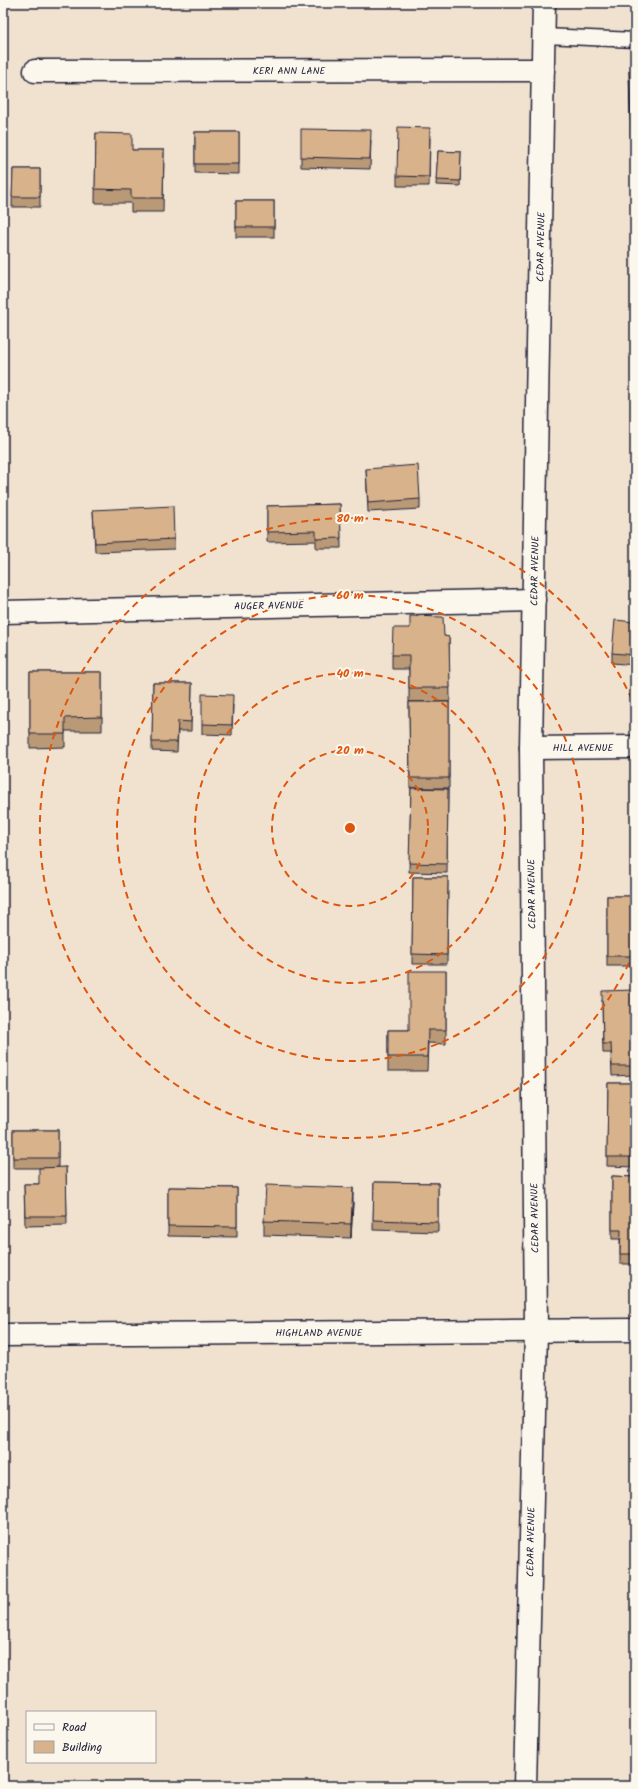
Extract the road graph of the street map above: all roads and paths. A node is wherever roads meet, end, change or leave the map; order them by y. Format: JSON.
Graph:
{"nodes":[{"id":1,"x":544,"y":3,"type":"edge"},
{"id":2,"x":544,"y":36,"type":"junction"},
{"id":3,"x":635,"y":40,"type":"edge"},
{"id":4,"x":543,"y":70,"type":"junction"},
{"id":5,"x":35,"y":71,"type":"dead end"},
{"id":6,"x":534,"y":600,"type":"junction"},
{"id":7,"x":3,"y":612,"type":"edge"},
{"id":8,"x":635,"y":747,"type":"edge"},
{"id":9,"x":531,"y":748,"type":"junction"},
{"id":10,"x":635,"y":1330,"type":"edge"},
{"id":11,"x":536,"y":1331,"type":"junction"},
{"id":12,"x":3,"y":1335,"type":"edge"},
{"id":13,"x":525,"y":1786,"type":"edge"}],
"edges":[{"from":1,"to":2,"type":"street","name":"CEDAR AVENUE"},
{"from":2,"to":3,"type":"lane"},
{"from":2,"to":4,"type":"street","name":"CEDAR AVENUE"},
{"from":4,"to":5,"type":"street","name":"KERI ANN LANE"},
{"from":4,"to":6,"type":"street","name":"CEDAR AVENUE"},
{"from":6,"to":7,"type":"street","name":"AUGER AVENUE"},
{"from":6,"to":9,"type":"street","name":"CEDAR AVENUE"},
{"from":8,"to":9,"type":"street","name":"HILL AVENUE"},
{"from":9,"to":11,"type":"street","name":"CEDAR AVENUE"},
{"from":10,"to":11,"type":"street","name":"HIGHLAND AVENUE"},
{"from":11,"to":12,"type":"street","name":"HIGHLAND AVENUE"},
{"from":11,"to":13,"type":"street","name":"CEDAR AVENUE"}]}
